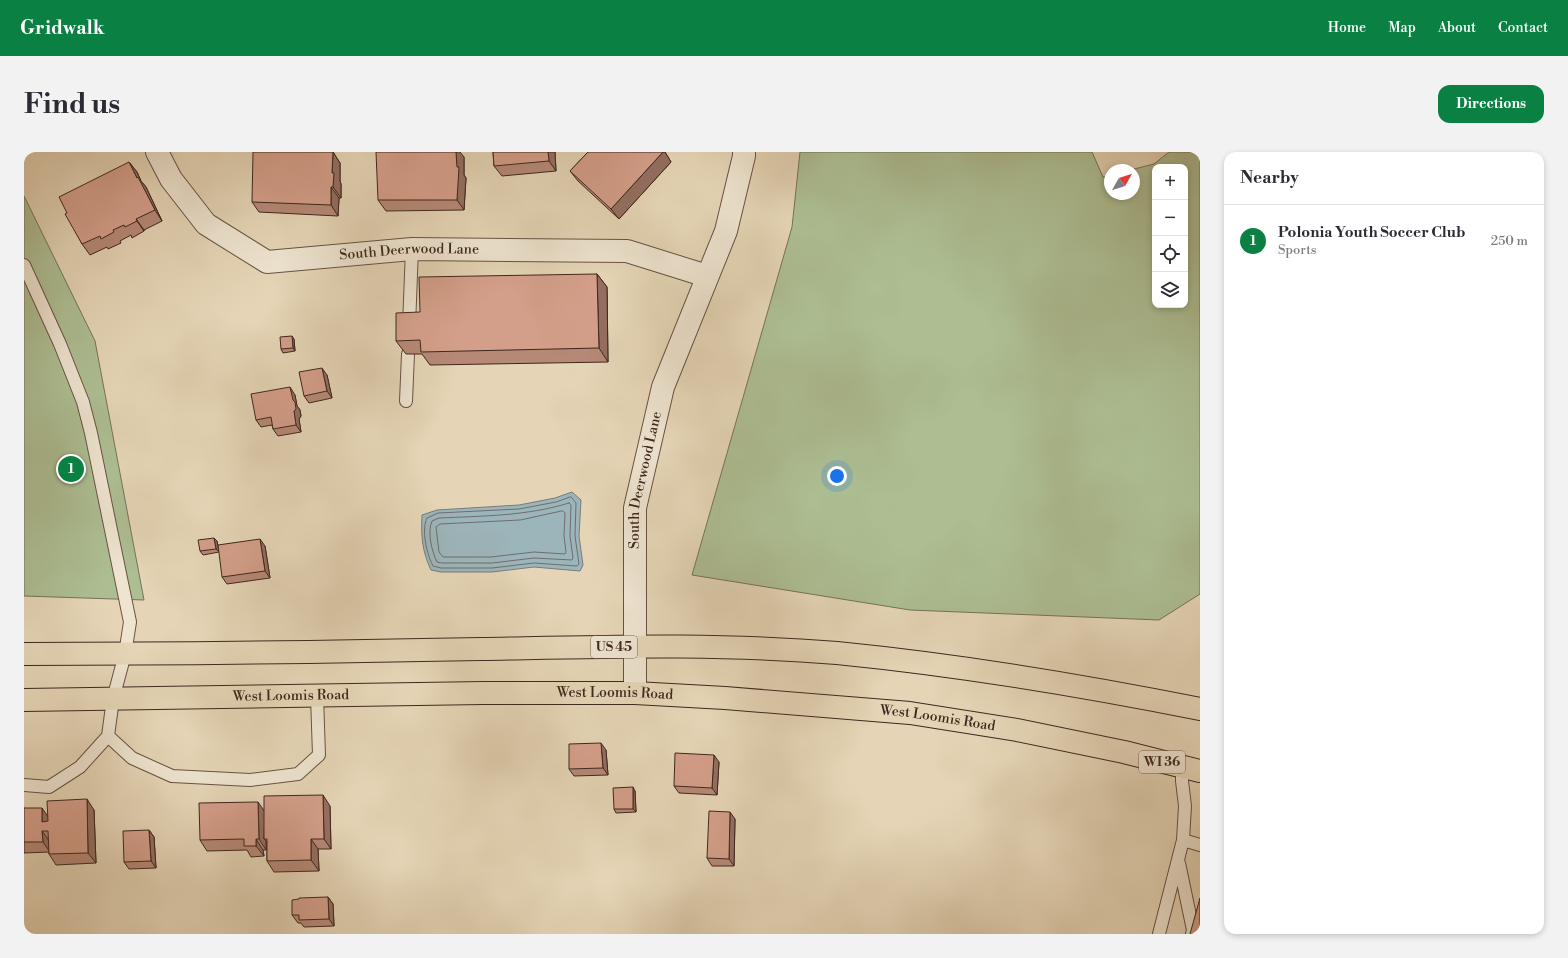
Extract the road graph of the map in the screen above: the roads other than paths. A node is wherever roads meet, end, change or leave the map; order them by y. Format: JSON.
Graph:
{"nodes":[{"id":1,"x":157,"y":152,"type":"edge"},
{"id":2,"x":744,"y":152,"type":"edge"},
{"id":3,"x":412,"y":249,"type":"junction"},
{"id":4,"x":24,"y":265,"type":"edge"},
{"id":5,"x":707,"y":276,"type":"junction"},
{"id":6,"x":409,"y":326,"type":"edge"},
{"id":7,"x":408,"y":354,"type":"edge"},
{"id":8,"x":406,"y":401,"type":"dead end"},
{"id":9,"x":634,"y":646,"type":"junction"},
{"id":10,"x":24,"y":654,"type":"edge"},
{"id":11,"x":125,"y":654,"type":"junction"},
{"id":12,"x":635,"y":693,"type":"junction"},
{"id":13,"x":317,"y":696,"type":"junction"},
{"id":14,"x":24,"y":700,"type":"edge"},
{"id":15,"x":113,"y":700,"type":"junction"},
{"id":16,"x":1200,"y":709,"type":"edge"},
{"id":17,"x":108,"y":736,"type":"junction"},
{"id":18,"x":1191,"y":764,"type":"edge"},
{"id":19,"x":24,"y":785,"type":"edge"},
{"id":20,"x":1183,"y":840,"type":"junction"},
{"id":21,"x":1200,"y":846,"type":"edge"},
{"id":22,"x":1178,"y":860,"type":"junction"},
{"id":23,"x":1159,"y":934,"type":"edge"},
{"id":24,"x":1192,"y":934,"type":"edge"}],
"edges":[{"from":1,"to":3,"type":"street","name":"South Deerwood Lane"},
{"from":2,"to":5,"type":"street","name":"South Deerwood Lane"},
{"from":3,"to":5,"type":"street","name":"South Deerwood Lane"},
{"from":3,"to":6,"type":"lane"},
{"from":4,"to":11,"type":"lane"},
{"from":5,"to":9,"type":"street","name":"South Deerwood Lane"},
{"from":7,"to":8,"type":"lane"},
{"from":9,"to":11,"type":"main road","number":"US 45"},
{"from":9,"to":12,"type":"street","name":"South Deerwood Lane"},
{"from":9,"to":16,"type":"main road","number":"US 45"},
{"from":10,"to":11,"type":"main road","number":"US 45"},
{"from":11,"to":15,"type":"lane"},
{"from":12,"to":13,"type":"main road","name":"West Loomis Road"},
{"from":12,"to":18,"type":"main road","name":"West Loomis Road"},
{"from":13,"to":15,"type":"main road","name":"West Loomis Road"},
{"from":13,"to":17,"type":"lane"},
{"from":14,"to":15,"type":"main road","name":"West Loomis Road"},
{"from":15,"to":17,"type":"lane"},
{"from":17,"to":19,"type":"lane"},
{"from":18,"to":20,"type":"lane"},
{"from":20,"to":21,"type":"lane"},
{"from":20,"to":22,"type":"lane"},
{"from":22,"to":23,"type":"lane"},
{"from":22,"to":24,"type":"lane"}]}
